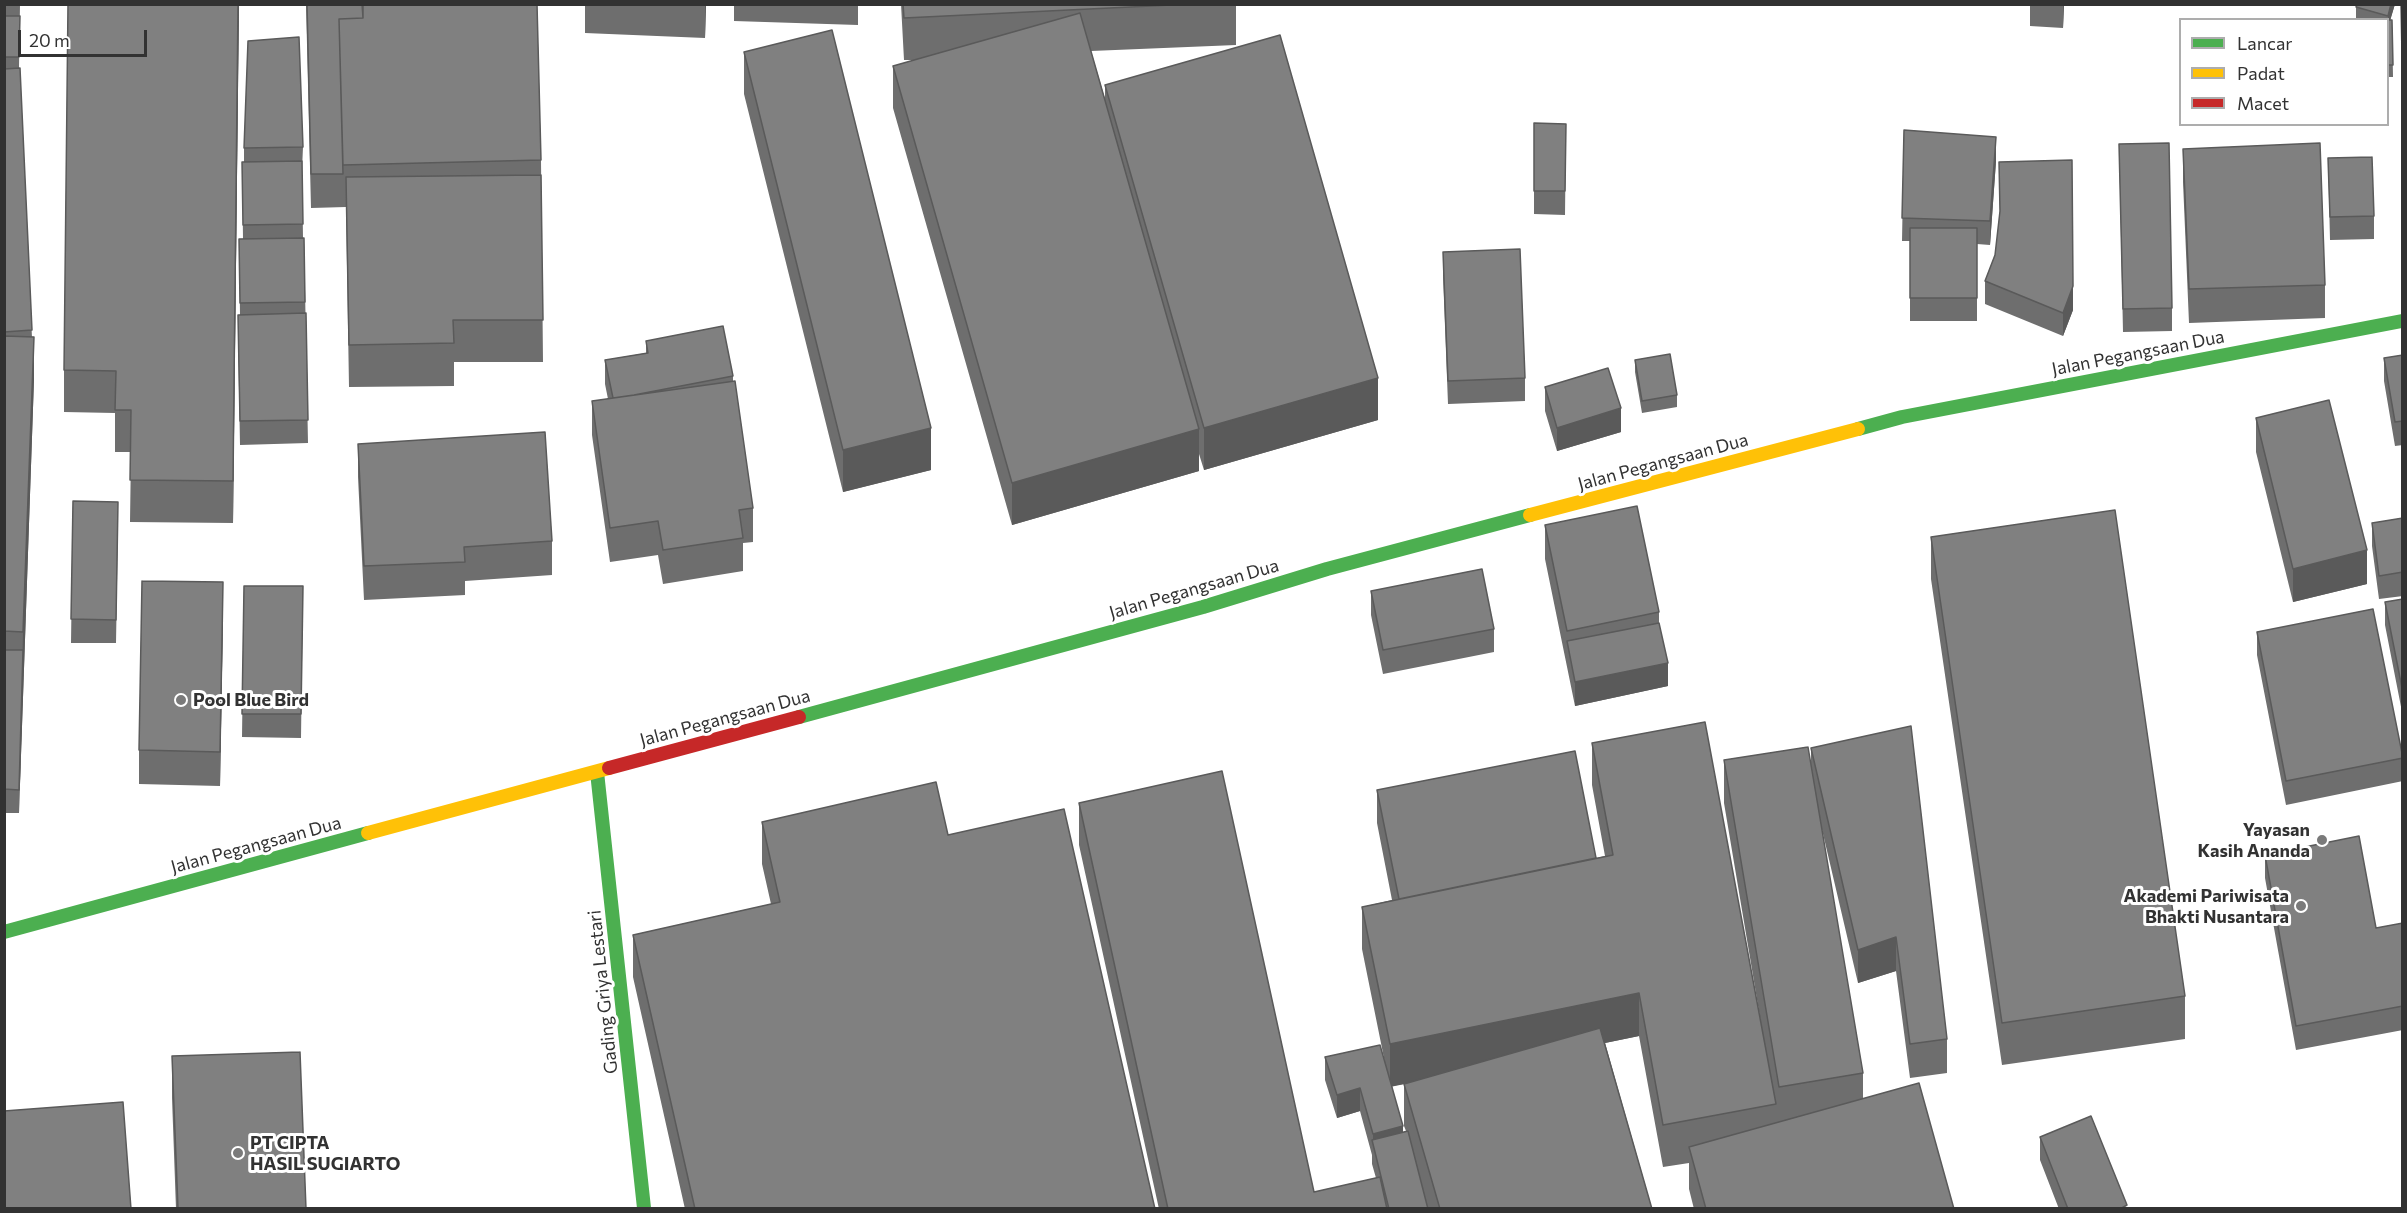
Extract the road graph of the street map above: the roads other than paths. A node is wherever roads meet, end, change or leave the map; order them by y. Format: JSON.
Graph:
{"nodes":[{"id":1,"x":2403,"y":321,"type":"edge"},
{"id":2,"x":597,"y":772,"type":"junction"},
{"id":3,"x":4,"y":932,"type":"edge"},
{"id":4,"x":644,"y":1209,"type":"edge"}],
"edges":[{"from":1,"to":2,"type":"main road","name":"Jalan Pegangsaan Dua"},
{"from":2,"to":3,"type":"main road","name":"Jalan Pegangsaan Dua"},
{"from":2,"to":4,"type":"main road","name":"Gading Griya Lestari"}]}
